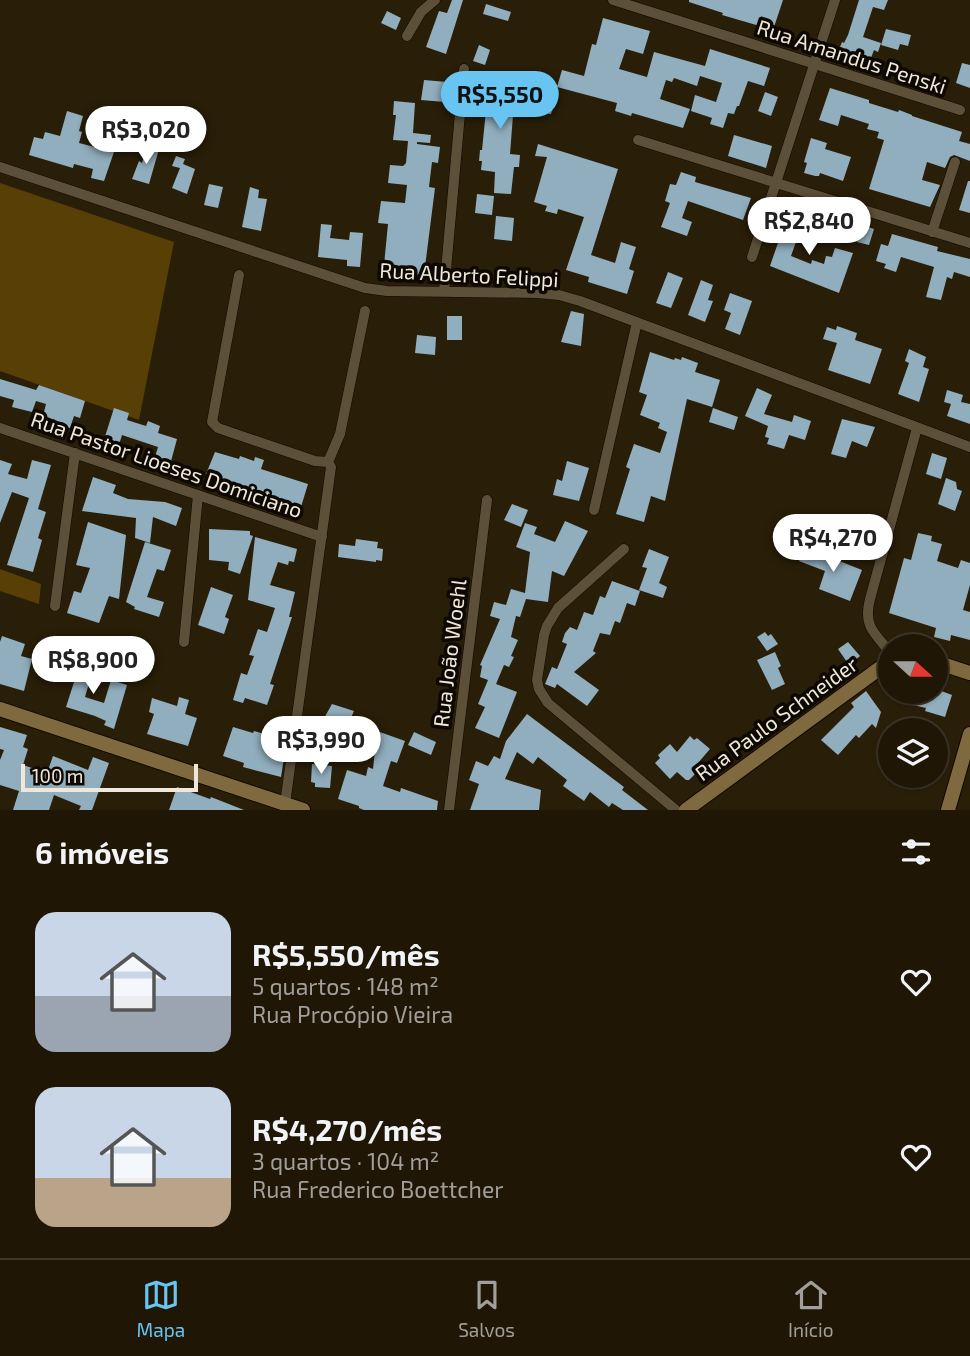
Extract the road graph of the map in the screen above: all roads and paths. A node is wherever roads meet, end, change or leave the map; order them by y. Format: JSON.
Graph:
{"nodes":[{"id":1,"x":435,"y":0,"type":"edge"},
{"id":2,"x":613,"y":0,"type":"edge"},
{"id":3,"x":835,"y":0,"type":"edge"},
{"id":4,"x":407,"y":36,"type":"dead end"},
{"id":5,"x":814,"y":64,"type":"junction"},
{"id":6,"x":464,"y":69,"type":"dead end"},
{"id":7,"x":960,"y":110,"type":"dead end"},
{"id":8,"x":638,"y":140,"type":"dead end"},
{"id":9,"x":955,"y":162,"type":"dead end"},
{"id":10,"x":0,"y":167,"type":"edge"},
{"id":11,"x":776,"y":183,"type":"junction"},
{"id":12,"x":932,"y":232,"type":"junction"},
{"id":13,"x":970,"y":243,"type":"edge"},
{"id":14,"x":752,"y":257,"type":"dead end"},
{"id":15,"x":239,"y":275,"type":"dead end"},
{"id":16,"x":444,"y":292,"type":"junction"},
{"id":17,"x":365,"y":311,"type":"dead end"},
{"id":18,"x":637,"y":322,"type":"junction"},
{"id":19,"x":0,"y":428,"type":"edge"},
{"id":20,"x":917,"y":428,"type":"junction"},
{"id":21,"x":970,"y":447,"type":"edge"},
{"id":22,"x":75,"y":453,"type":"junction"},
{"id":23,"x":330,"y":465,"type":"junction"},
{"id":24,"x":198,"y":495,"type":"junction"},
{"id":25,"x":487,"y":500,"type":"dead end"},
{"id":26,"x":594,"y":510,"type":"dead end"},
{"id":27,"x":322,"y":537,"type":"junction"},
{"id":28,"x":624,"y":549,"type":"dead end"},
{"id":29,"x":55,"y":606,"type":"dead end"},
{"id":30,"x":878,"y":637,"type":"edge"},
{"id":31,"x":184,"y":642,"type":"dead end"},
{"id":32,"x":948,"y":666,"type":"edge"},
{"id":33,"x":878,"y":670,"type":"edge"},
{"id":34,"x":970,"y":673,"type":"edge"},
{"id":35,"x":0,"y":709,"type":"edge"},
{"id":36,"x":970,"y":734,"type":"edge"},
{"id":37,"x":285,"y":804,"type":"junction"},
{"id":38,"x":303,"y":810,"type":"edge"},
{"id":39,"x":449,"y":810,"type":"edge"},
{"id":40,"x":676,"y":810,"type":"edge"},
{"id":41,"x":686,"y":810,"type":"edge"},
{"id":42,"x":948,"y":810,"type":"edge"}],
"edges":[{"from":1,"to":4,"type":"street"},
{"from":2,"to":5,"type":"street","name":"Rua Amandus Penski"},
{"from":3,"to":5,"type":"street"},
{"from":5,"to":7,"type":"street","name":"Rua Amandus Penski"},
{"from":5,"to":11,"type":"street"},
{"from":6,"to":16,"type":"street"},
{"from":8,"to":11,"type":"street"},
{"from":9,"to":12,"type":"street"},
{"from":10,"to":16,"type":"street","name":"Rua Alberto Felippi"},
{"from":11,"to":12,"type":"street"},
{"from":11,"to":14,"type":"street"},
{"from":12,"to":13,"type":"street"},
{"from":15,"to":23,"type":"street"},
{"from":16,"to":18,"type":"street","name":"Rua Alberto Felippi"},
{"from":17,"to":23,"type":"street"},
{"from":18,"to":20,"type":"street","name":"Rua Alberto Felippi"},
{"from":18,"to":26,"type":"street"},
{"from":19,"to":22,"type":"street","name":"Rua Pastor Lioeses Domiciano"},
{"from":20,"to":21,"type":"street","name":"Rua Alberto Felippi"},
{"from":20,"to":30,"type":"street"},
{"from":22,"to":24,"type":"street","name":"Rua Pastor Lioeses Domiciano"},
{"from":22,"to":29,"type":"street"},
{"from":23,"to":27,"type":"street"},
{"from":24,"to":27,"type":"street","name":"Rua Pastor Lioeses Domiciano"},
{"from":24,"to":31,"type":"street"},
{"from":25,"to":39,"type":"street","name":"Rua João Woehl"},
{"from":27,"to":37,"type":"street"},
{"from":28,"to":40,"type":"street"},
{"from":32,"to":34,"type":"street"},
{"from":33,"to":41,"type":"street","name":"Rua Paulo Schneider"},
{"from":35,"to":37,"type":"street"},
{"from":36,"to":42,"type":"street"},
{"from":37,"to":38,"type":"street"}]}
